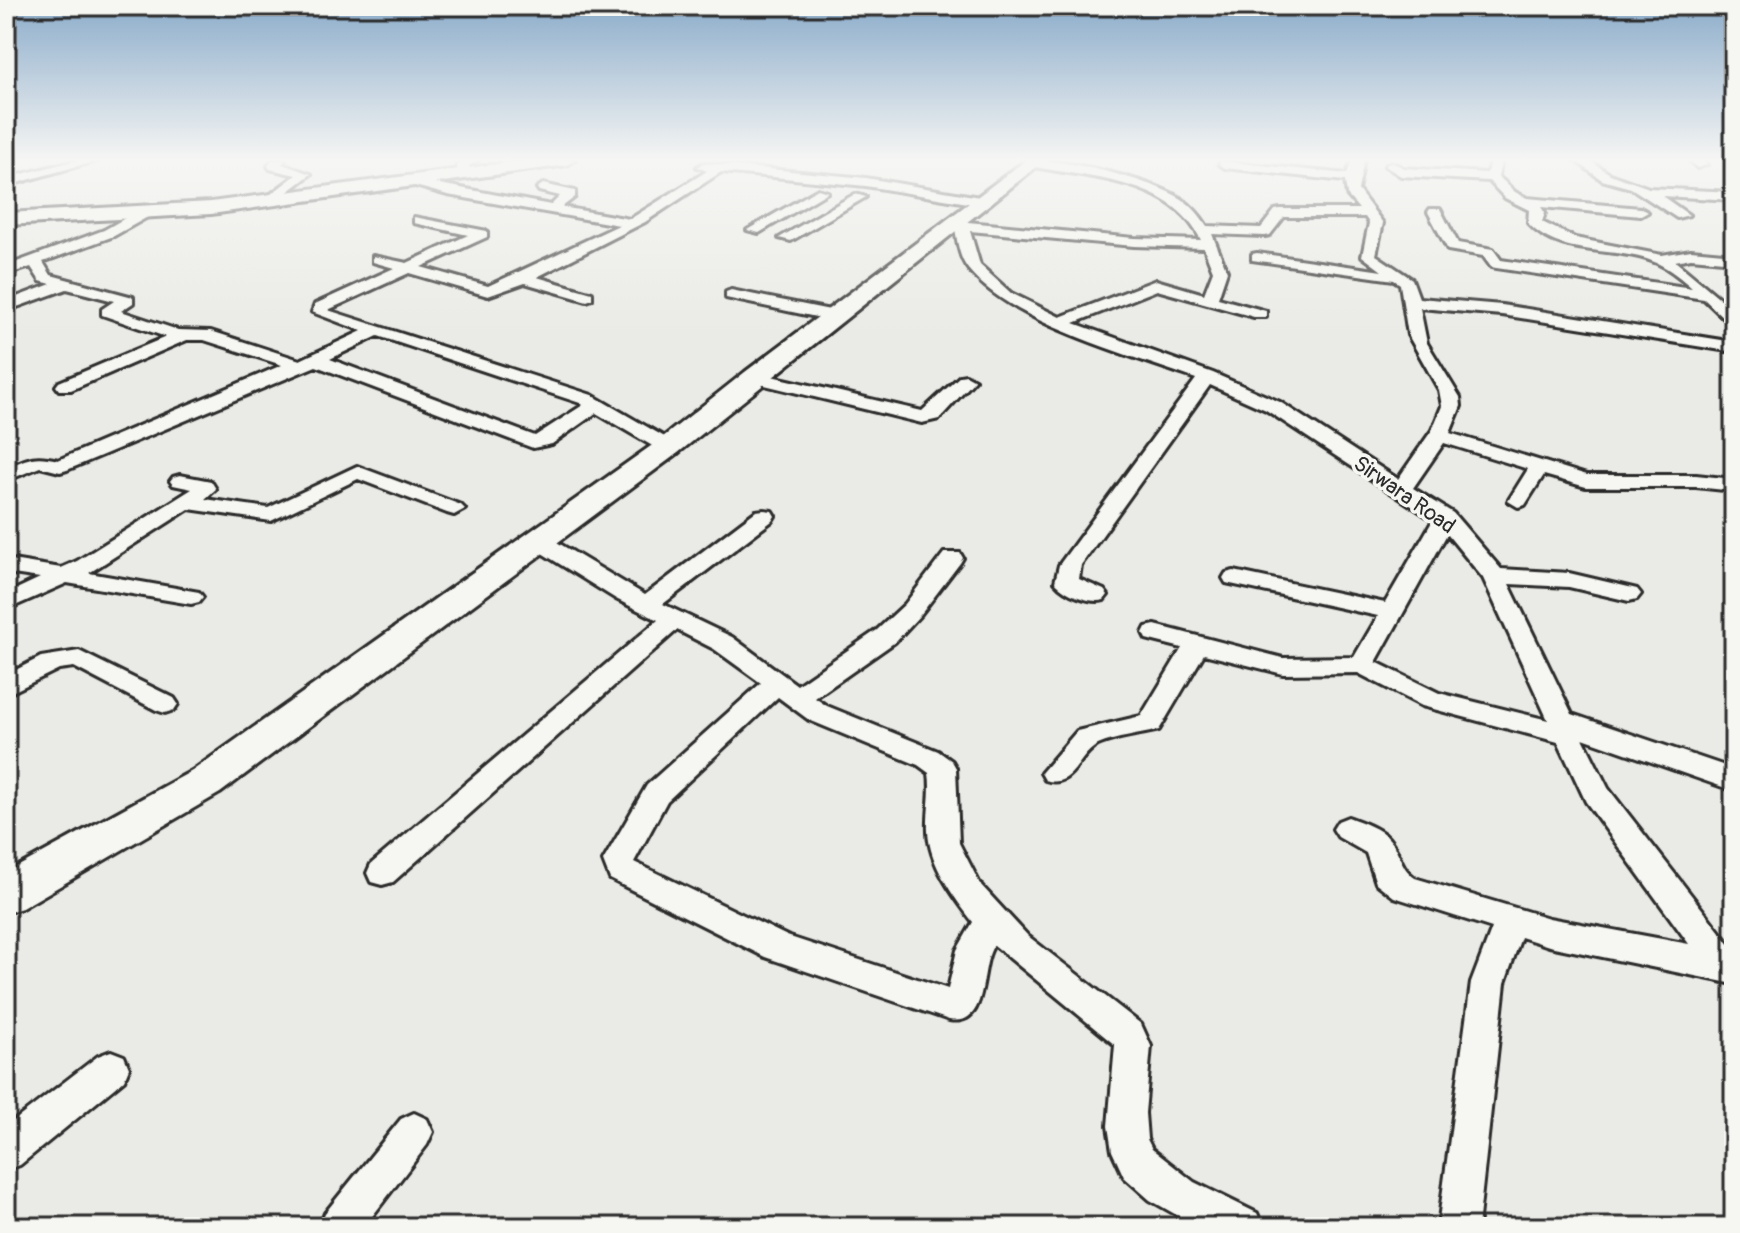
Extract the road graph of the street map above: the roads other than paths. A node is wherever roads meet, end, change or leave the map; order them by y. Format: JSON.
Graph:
{"nodes":[{"id":1,"x":32,"y":218,"type":"edge"},
{"id":2,"x":136,"y":218,"type":"edge"},
{"id":3,"x":604,"y":218,"type":"edge"},
{"id":4,"x":641,"y":218,"type":"edge"},
{"id":5,"x":773,"y":218,"type":"edge"},
{"id":6,"x":827,"y":218,"type":"edge"},
{"id":7,"x":968,"y":218,"type":"edge"},
{"id":8,"x":1194,"y":218,"type":"edge"},
{"id":9,"x":1276,"y":218,"type":"edge"},
{"id":10,"x":1372,"y":218,"type":"edge"},
{"id":11,"x":1438,"y":218,"type":"edge"},
{"id":12,"x":1535,"y":218,"type":"edge"},
{"id":13,"x":6,"y":219,"type":"edge"},
{"id":14,"x":419,"y":220,"type":"dead end"},
{"id":15,"x":632,"y":223,"type":"junction"},
{"id":16,"x":961,"y":224,"type":"junction"},
{"id":17,"x":754,"y":230,"type":"dead end"},
{"id":18,"x":1207,"y":237,"type":"junction"},
{"id":19,"x":786,"y":238,"type":"dead end"},
{"id":20,"x":1257,"y":257,"type":"dead end"},
{"id":21,"x":1734,"y":258,"type":"edge"},
{"id":22,"x":378,"y":259,"type":"dead end"},
{"id":23,"x":1662,"y":259,"type":"junction"},
{"id":24,"x":36,"y":262,"type":"junction"},
{"id":25,"x":408,"y":266,"type":"junction"},
{"id":26,"x":6,"y":271,"type":"edge"},
{"id":27,"x":524,"y":278,"type":"junction"},
{"id":28,"x":1403,"y":279,"type":"junction"},
{"id":29,"x":66,"y":284,"type":"junction"},
{"id":30,"x":731,"y":295,"type":"dead end"},
{"id":31,"x":1706,"y":295,"type":"junction"},
{"id":32,"x":587,"y":296,"type":"dead end"},
{"id":33,"x":1207,"y":300,"type":"junction"},
{"id":34,"x":1409,"y":302,"type":"junction"},
{"id":35,"x":6,"y":306,"type":"edge"},
{"id":36,"x":1260,"y":314,"type":"dead end"},
{"id":37,"x":835,"y":316,"type":"junction"},
{"id":38,"x":1734,"y":319,"type":"edge"},
{"id":39,"x":1059,"y":323,"type":"junction"},
{"id":40,"x":374,"y":332,"type":"junction"},
{"id":41,"x":182,"y":336,"type":"junction"},
{"id":42,"x":1734,"y":347,"type":"edge"},
{"id":43,"x":319,"y":359,"type":"junction"},
{"id":44,"x":299,"y":365,"type":"junction"},
{"id":45,"x":754,"y":377,"type":"junction"},
{"id":46,"x":1207,"y":377,"type":"junction"},
{"id":47,"x":966,"y":380,"type":"dead end"},
{"id":48,"x":65,"y":386,"type":"dead end"},
{"id":49,"x":597,"y":404,"type":"junction"},
{"id":50,"x":1438,"y":435,"type":"junction"},
{"id":51,"x":668,"y":447,"type":"junction"},
{"id":52,"x":1539,"y":467,"type":"junction"},
{"id":53,"x":6,"y":475,"type":"edge"},
{"id":54,"x":1734,"y":485,"type":"edge"},
{"id":55,"x":1402,"y":488,"type":"junction"},
{"id":56,"x":1518,"y":501,"type":"dead end"},
{"id":57,"x":454,"y":509,"type":"dead end"},
{"id":58,"x":764,"y":516,"type":"dead end"},
{"id":59,"x":1445,"y":518,"type":"junction"},
{"id":60,"x":537,"y":540,"type":"junction"},
{"id":61,"x":952,"y":558,"type":"dead end"},
{"id":62,"x":6,"y":566,"type":"edge"},
{"id":63,"x":1494,"y":576,"type":"junction"},
{"id":64,"x":65,"y":578,"type":"junction"},
{"id":65,"x":1234,"y":578,"type":"dead end"},
{"id":66,"x":1629,"y":594,"type":"dead end"},
{"id":67,"x":1096,"y":595,"type":"dead end"},
{"id":68,"x":191,"y":597,"type":"dead end"},
{"id":69,"x":6,"y":603,"type":"edge"},
{"id":70,"x":661,"y":612,"type":"junction"},
{"id":71,"x":1394,"y":612,"type":"junction"},
{"id":72,"x":1155,"y":633,"type":"dead end"},
{"id":73,"x":1197,"y":644,"type":"junction"},
{"id":74,"x":1362,"y":665,"type":"junction"},
{"id":75,"x":6,"y":686,"type":"edge"},
{"id":76,"x":786,"y":690,"type":"junction"},
{"id":77,"x":165,"y":704,"type":"dead end"},
{"id":78,"x":1566,"y":728,"type":"junction"},
{"id":79,"x":1055,"y":773,"type":"dead end"},
{"id":80,"x":1734,"y":780,"type":"edge"},
{"id":81,"x":1348,"y":829,"type":"dead end"},
{"id":82,"x":382,"y":873,"type":"dead end"},
{"id":83,"x":6,"y":895,"type":"edge"},
{"id":84,"x":1511,"y":923,"type":"junction"},
{"id":85,"x":993,"y":924,"type":"junction"},
{"id":86,"x":1730,"y":967,"type":"edge"},
{"id":87,"x":111,"y":1068,"type":"dead end"},
{"id":88,"x":414,"y":1132,"type":"dead end"},
{"id":89,"x":6,"y":1151,"type":"edge"},
{"id":90,"x":339,"y":1227,"type":"edge"},
{"id":91,"x":1243,"y":1227,"type":"edge"},
{"id":92,"x":1458,"y":1227,"type":"edge"}],
"edges":[{"from":1,"to":13,"type":"street"},
{"from":2,"to":24,"type":"street"},
{"from":3,"to":15,"type":"street"},
{"from":4,"to":15,"type":"street"},
{"from":5,"to":17,"type":"street"},
{"from":6,"to":19,"type":"street"},
{"from":7,"to":16,"type":"street"},
{"from":8,"to":18,"type":"street"},
{"from":9,"to":18,"type":"street"},
{"from":10,"to":28,"type":"street"},
{"from":11,"to":31,"type":"street"},
{"from":12,"to":23,"type":"street"},
{"from":14,"to":25,"type":"street"},
{"from":15,"to":27,"type":"street"},
{"from":16,"to":18,"type":"street"},
{"from":16,"to":37,"type":"street"},
{"from":16,"to":39,"type":"street","name":"Sirwara Road"},
{"from":18,"to":33,"type":"street"},
{"from":20,"to":28,"type":"street"},
{"from":21,"to":23,"type":"street"},
{"from":22,"to":25,"type":"street"},
{"from":23,"to":31,"type":"street"},
{"from":24,"to":26,"type":"street"},
{"from":24,"to":29,"type":"street"},
{"from":25,"to":27,"type":"street"},
{"from":25,"to":40,"type":"street"},
{"from":27,"to":32,"type":"street"},
{"from":28,"to":34,"type":"street"},
{"from":29,"to":35,"type":"street"},
{"from":29,"to":41,"type":"street"},
{"from":30,"to":37,"type":"street"},
{"from":31,"to":38,"type":"street"},
{"from":33,"to":36,"type":"street"},
{"from":33,"to":39,"type":"street"},
{"from":34,"to":42,"type":"street"},
{"from":34,"to":50,"type":"street"},
{"from":37,"to":45,"type":"street"},
{"from":39,"to":46,"type":"street","name":"Sirwara Road"},
{"from":40,"to":43,"type":"street"},
{"from":40,"to":49,"type":"street"},
{"from":41,"to":44,"type":"street"},
{"from":41,"to":48,"type":"street"},
{"from":43,"to":44,"type":"street"},
{"from":43,"to":49,"type":"street"},
{"from":44,"to":53,"type":"street"},
{"from":45,"to":47,"type":"street"},
{"from":45,"to":51,"type":"street"},
{"from":46,"to":55,"type":"street","name":"Sirwara Road"},
{"from":46,"to":67,"type":"street"},
{"from":49,"to":51,"type":"street"},
{"from":50,"to":52,"type":"street"},
{"from":50,"to":55,"type":"street"},
{"from":51,"to":60,"type":"street"},
{"from":52,"to":54,"type":"street"},
{"from":52,"to":56,"type":"street"},
{"from":55,"to":59,"type":"street","name":"Sirwara Road"},
{"from":57,"to":64,"type":"street"},
{"from":58,"to":70,"type":"street"},
{"from":59,"to":63,"type":"street","name":"Sirwara Road"},
{"from":59,"to":71,"type":"street"},
{"from":60,"to":70,"type":"street"},
{"from":60,"to":83,"type":"street"},
{"from":61,"to":76,"type":"street"},
{"from":62,"to":64,"type":"street"},
{"from":63,"to":66,"type":"street"},
{"from":63,"to":78,"type":"street","name":"Sirwara Road"},
{"from":64,"to":68,"type":"street"},
{"from":64,"to":69,"type":"street"},
{"from":65,"to":71,"type":"street"},
{"from":70,"to":76,"type":"street"},
{"from":70,"to":82,"type":"street"},
{"from":71,"to":74,"type":"street"},
{"from":72,"to":73,"type":"street"},
{"from":73,"to":74,"type":"street"},
{"from":73,"to":79,"type":"street"},
{"from":74,"to":78,"type":"street"},
{"from":75,"to":77,"type":"street"},
{"from":76,"to":85,"type":"street"},
{"from":76,"to":85,"type":"street"},
{"from":78,"to":80,"type":"street"},
{"from":78,"to":86,"type":"street","name":"Sirwara Road"},
{"from":81,"to":84,"type":"street"},
{"from":84,"to":86,"type":"street"},
{"from":84,"to":92,"type":"street"},
{"from":85,"to":91,"type":"street"},
{"from":87,"to":89,"type":"street"},
{"from":88,"to":90,"type":"street"}]}
